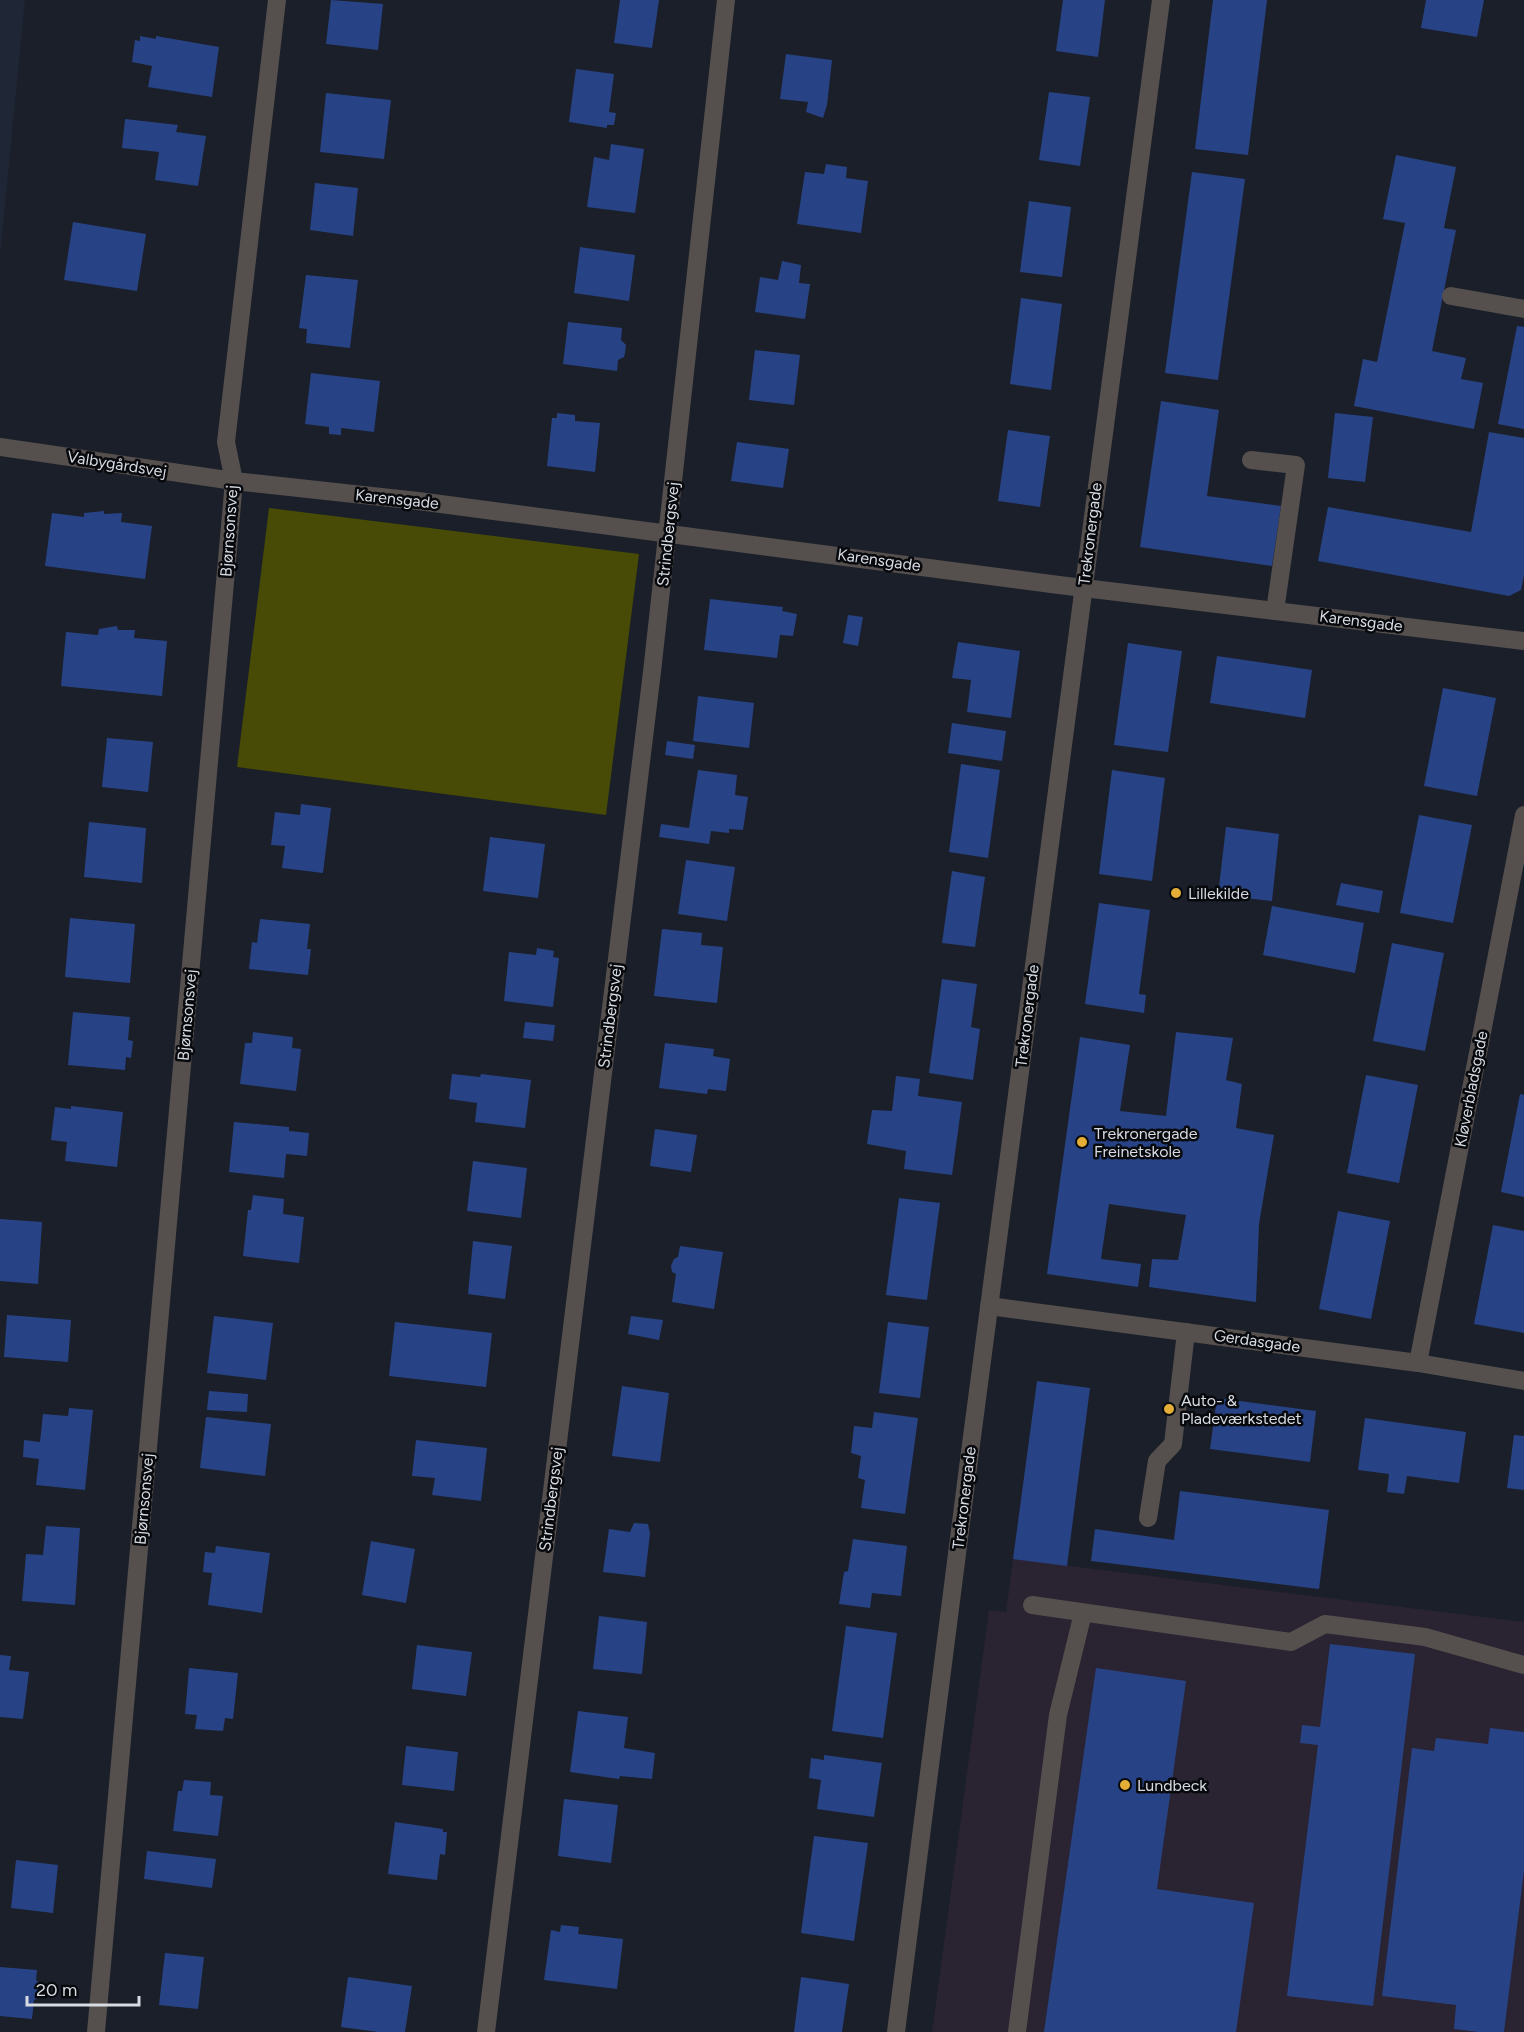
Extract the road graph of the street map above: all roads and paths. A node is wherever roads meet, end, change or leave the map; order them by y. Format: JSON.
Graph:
{"nodes":[{"id":1,"x":277,"y":0,"type":"edge"},
{"id":2,"x":726,"y":0,"type":"edge"},
{"id":3,"x":1161,"y":0,"type":"edge"},
{"id":4,"x":1451,"y":296,"type":"dead end"},
{"id":5,"x":1524,"y":309,"type":"edge"},
{"id":6,"x":0,"y":447,"type":"edge"},
{"id":7,"x":1251,"y":460,"type":"dead end"},
{"id":8,"x":234,"y":481,"type":"junction"},
{"id":9,"x":668,"y":532,"type":"junction"},
{"id":10,"x":1083,"y":587,"type":"junction"},
{"id":11,"x":1275,"y":611,"type":"junction"},
{"id":12,"x":1524,"y":641,"type":"edge"},
{"id":13,"x":1524,"y":815,"type":"edge"},
{"id":14,"x":989,"y":1306,"type":"junction"},
{"id":15,"x":1186,"y":1332,"type":"junction"},
{"id":16,"x":1418,"y":1363,"type":"junction"},
{"id":17,"x":1524,"y":1381,"type":"edge"},
{"id":18,"x":1148,"y":1518,"type":"dead end"},
{"id":19,"x":1032,"y":1605,"type":"dead end"},
{"id":20,"x":1083,"y":1612,"type":"junction"},
{"id":21,"x":1524,"y":1665,"type":"edge"},
{"id":22,"x":96,"y":2032,"type":"edge"},
{"id":23,"x":486,"y":2032,"type":"edge"},
{"id":24,"x":896,"y":2032,"type":"edge"},
{"id":25,"x":1017,"y":2032,"type":"edge"}],
"edges":[{"from":1,"to":8,"type":"street","name":"Bjørnsonsvej"},
{"from":2,"to":9,"type":"street","name":"Strindbergsvej"},
{"from":3,"to":10,"type":"street","name":"Trekronergade"},
{"from":4,"to":5,"type":"street"},
{"from":6,"to":8,"type":"street","name":"Valbygårdsvej"},
{"from":7,"to":11,"type":"street"},
{"from":8,"to":9,"type":"street","name":"Karensgade"},
{"from":8,"to":22,"type":"street","name":"Bjørnsonsvej"},
{"from":9,"to":10,"type":"street","name":"Karensgade"},
{"from":9,"to":23,"type":"street","name":"Strindbergsvej"},
{"from":10,"to":11,"type":"street","name":"Karensgade"},
{"from":10,"to":14,"type":"street","name":"Trekronergade"},
{"from":11,"to":12,"type":"street","name":"Karensgade"},
{"from":13,"to":16,"type":"street","name":"Kløverbladsgade"},
{"from":14,"to":15,"type":"street","name":"Gerdasgade"},
{"from":14,"to":24,"type":"street","name":"Trekronergade"},
{"from":15,"to":16,"type":"street","name":"Gerdasgade"},
{"from":15,"to":18,"type":"street"},
{"from":16,"to":17,"type":"street","name":"Gerdasgade"},
{"from":19,"to":20,"type":"street"},
{"from":20,"to":21,"type":"street"},
{"from":20,"to":25,"type":"street"}]}
